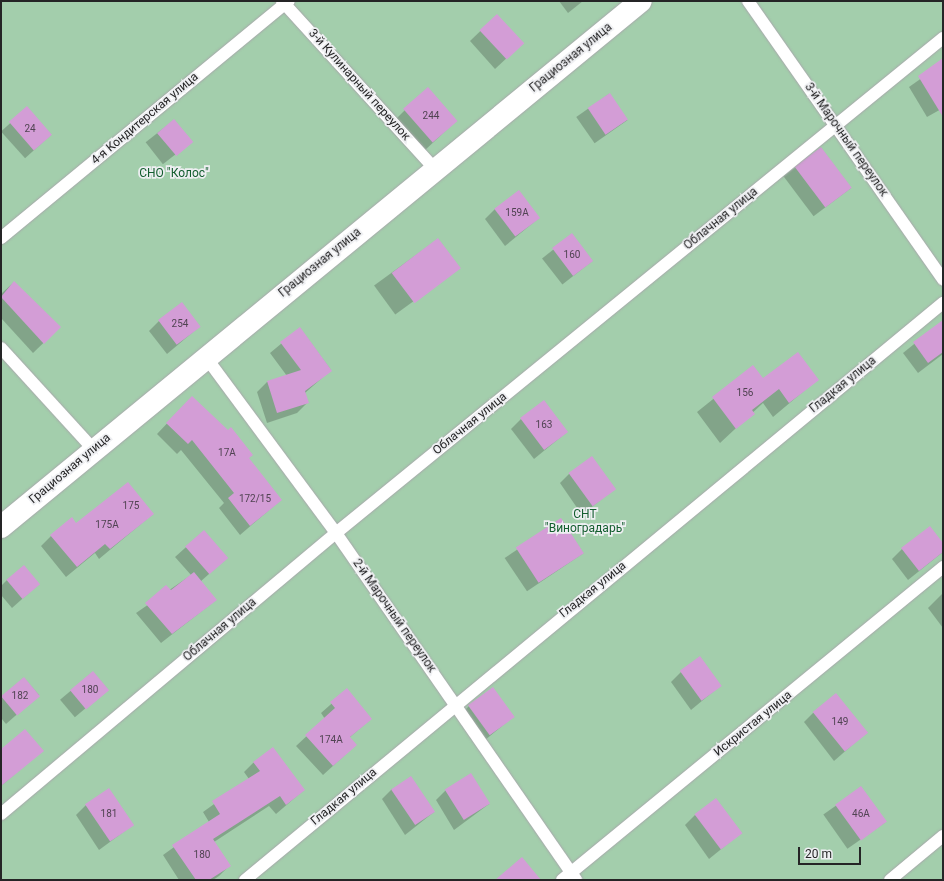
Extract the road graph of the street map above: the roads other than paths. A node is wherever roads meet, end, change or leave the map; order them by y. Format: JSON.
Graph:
{"nodes":[{"id":1,"x":641,"y":1,"type":"edge"},
{"id":2,"x":748,"y":1,"type":"edge"},
{"id":3,"x":285,"y":2,"type":"edge"},
{"id":4,"x":943,"y":38,"type":"edge"},
{"id":5,"x":836,"y":125,"type":"junction"},
{"id":6,"x":436,"y":170,"type":"junction"},
{"id":7,"x":1,"y":238,"type":"edge"},
{"id":8,"x":943,"y":280,"type":"edge"},
{"id":9,"x":943,"y":303,"type":"edge"},
{"id":10,"x":1,"y":348,"type":"edge"},
{"id":11,"x":205,"y":356,"type":"junction"},
{"id":12,"x":94,"y":450,"type":"junction"},
{"id":13,"x":1,"y":527,"type":"edge"},
{"id":14,"x":336,"y":533,"type":"junction"},
{"id":15,"x":943,"y":567,"type":"edge"},
{"id":16,"x":455,"y":704,"type":"junction"},
{"id":17,"x":1,"y":814,"type":"edge"},
{"id":18,"x":943,"y":836,"type":"edge"},
{"id":19,"x":570,"y":878,"type":"edge"},
{"id":20,"x":245,"y":880,"type":"edge"},
{"id":21,"x":890,"y":880,"type":"edge"}],
"edges":[{"from":1,"to":6,"type":"street","name":"Грациозная улица"},
{"from":2,"to":5,"type":"lane","name":"3-й Марочный переулок"},
{"from":3,"to":6,"type":"lane","name":"3-й Кулинарный переулок"},
{"from":3,"to":7,"type":"lane","name":"4-я Кондитерская улица"},
{"from":4,"to":5,"type":"lane","name":"Облачная улица"},
{"from":5,"to":8,"type":"lane","name":"3-й Марочный переулок"},
{"from":5,"to":14,"type":"lane","name":"Облачная улица"},
{"from":6,"to":11,"type":"street","name":"Грациозная улица"},
{"from":9,"to":16,"type":"lane","name":"Гладкая улица"},
{"from":10,"to":12,"type":"lane"},
{"from":11,"to":12,"type":"street","name":"Грациозная улица"},
{"from":11,"to":14,"type":"lane","name":"2-й Марочный переулок"},
{"from":12,"to":13,"type":"street","name":"Грациозная улица"},
{"from":14,"to":16,"type":"lane","name":"2-й Марочный переулок"},
{"from":14,"to":17,"type":"lane","name":"Облачная улица"},
{"from":15,"to":19,"type":"lane","name":"Искристая улица"},
{"from":16,"to":19,"type":"lane","name":"2-й Марочный переулок"},
{"from":16,"to":20,"type":"lane","name":"Гладкая улица"},
{"from":18,"to":21,"type":"lane"}]}
